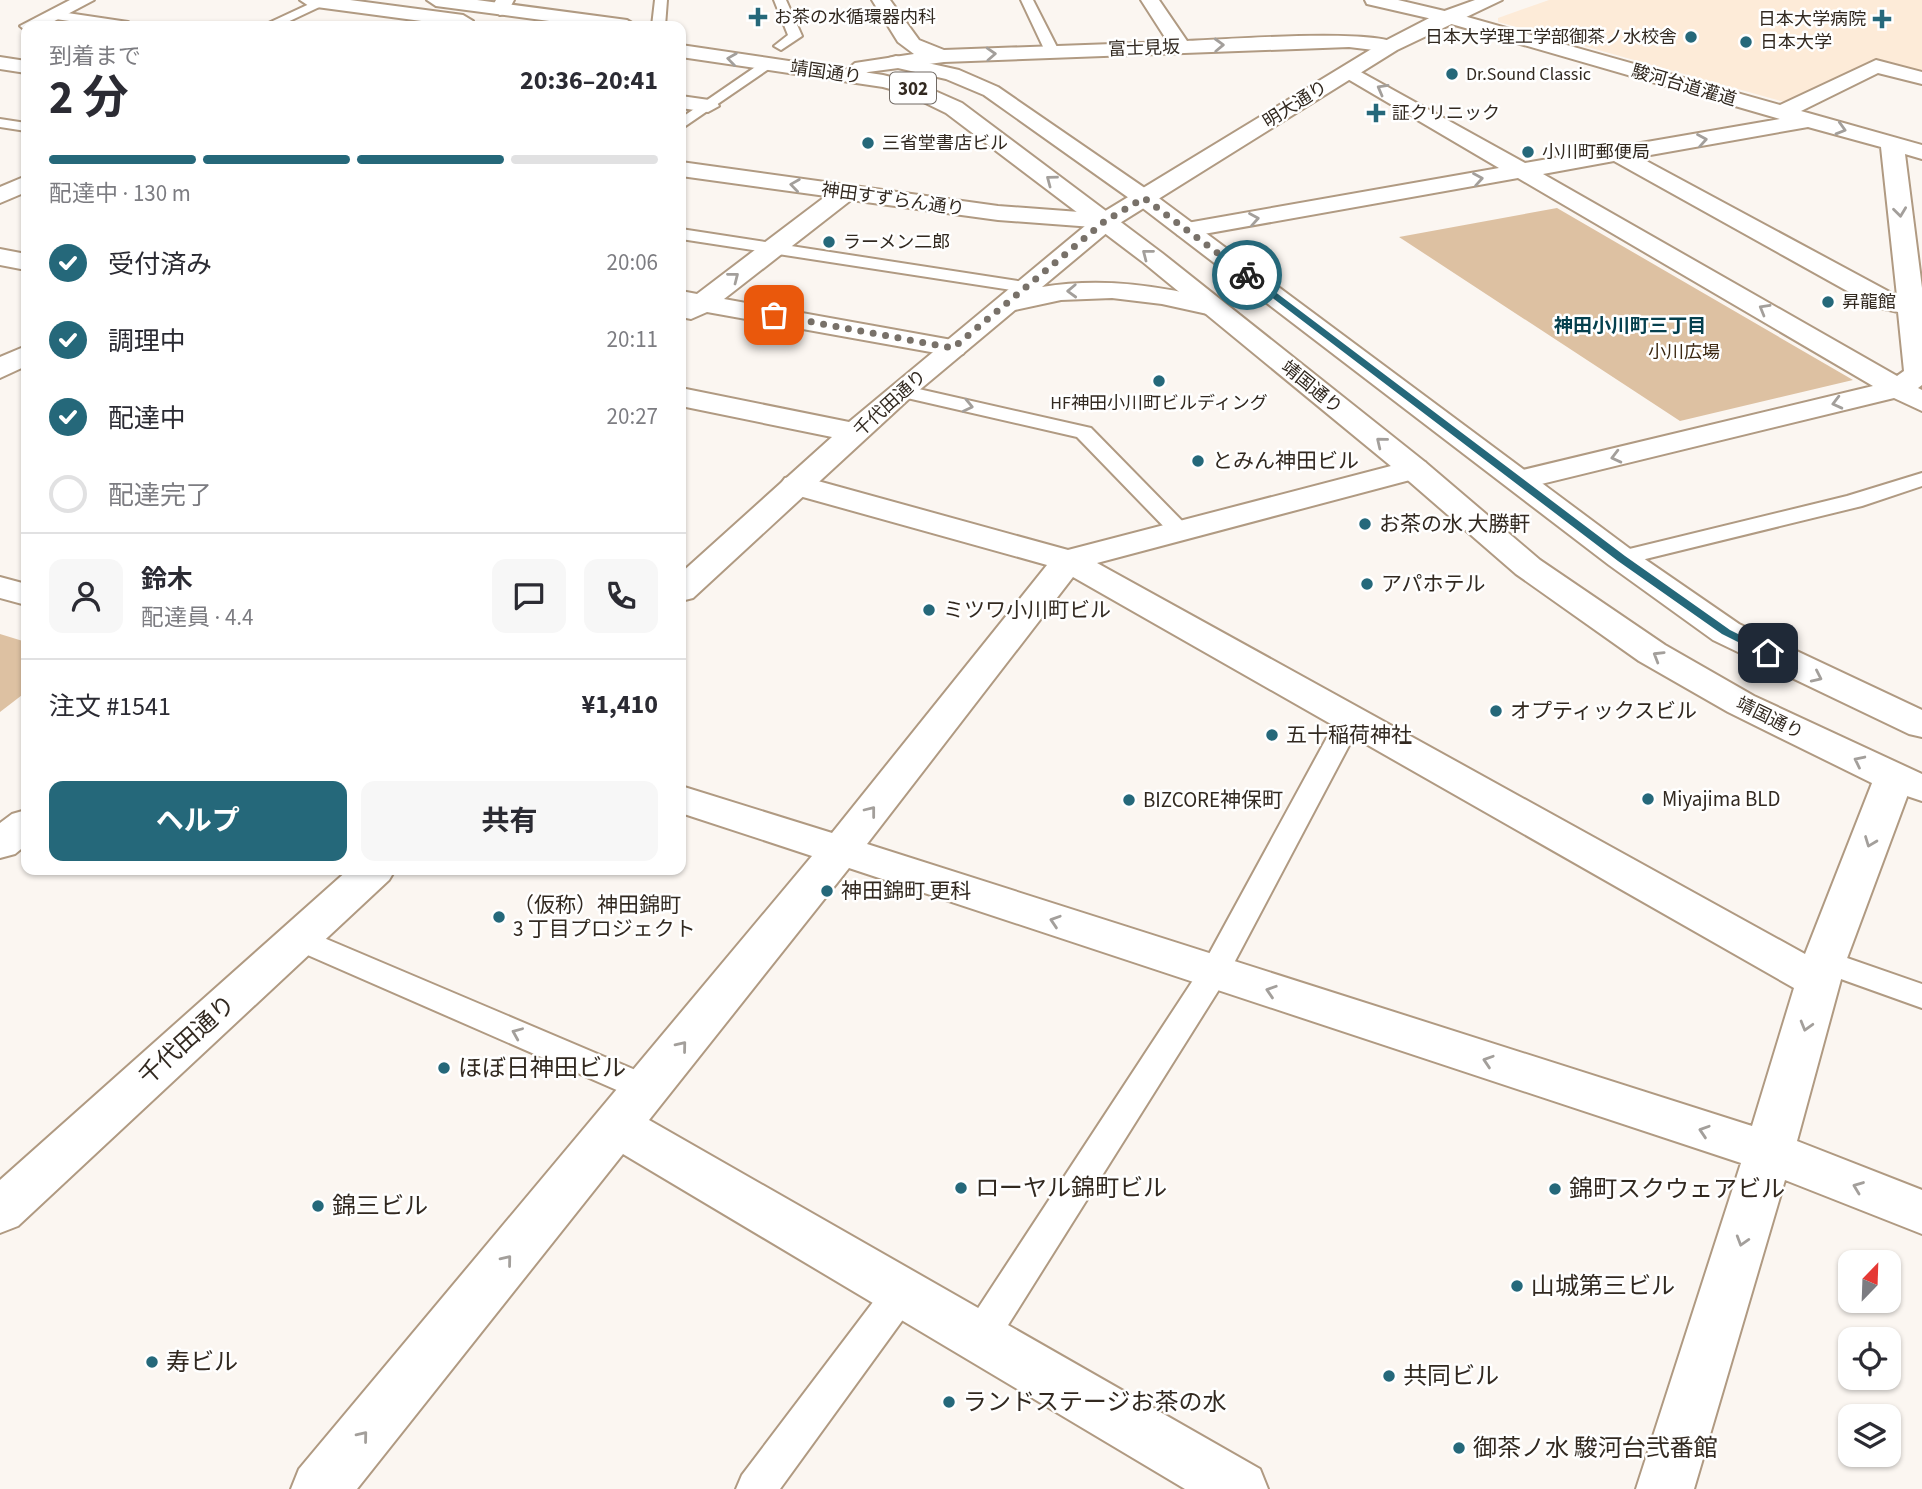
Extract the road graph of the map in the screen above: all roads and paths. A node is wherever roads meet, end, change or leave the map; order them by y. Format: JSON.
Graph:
{"nodes":[{"id":1,"x":85,"y":0,"type":"edge"},
{"id":2,"x":436,"y":0,"type":"edge"},
{"id":3,"x":661,"y":0,"type":"edge"},
{"id":4,"x":780,"y":0,"type":"edge"},
{"id":5,"x":881,"y":0,"type":"edge"},
{"id":6,"x":1027,"y":0,"type":"edge"},
{"id":7,"x":1150,"y":0,"type":"edge"},
{"id":8,"x":1374,"y":0,"type":"edge"},
{"id":9,"x":1493,"y":0,"type":"edge"},
{"id":10,"x":317,"y":1,"type":"edge"},
{"id":11,"x":502,"y":12,"type":"edge"},
{"id":12,"x":54,"y":15,"type":"junction"},
{"id":13,"x":1446,"y":17,"type":"junction"},
{"id":14,"x":41,"y":21,"type":"edge"},
{"id":15,"x":94,"y":21,"type":"edge"},
{"id":16,"x":279,"y":21,"type":"edge"},
{"id":17,"x":582,"y":21,"type":"edge"},
{"id":18,"x":659,"y":21,"type":"edge"},
{"id":19,"x":686,"y":34,"type":"edge"},
{"id":20,"x":1181,"y":46,"type":"junction"},
{"id":21,"x":1390,"y":46,"type":"junction"},
{"id":22,"x":686,"y":51,"type":"edge"},
{"id":23,"x":1052,"y":51,"type":"junction"},
{"id":24,"x":905,"y":54,"type":"junction"},
{"id":25,"x":775,"y":55,"type":"junction"},
{"id":26,"x":0,"y":63,"type":"edge"},
{"id":27,"x":21,"y":66,"type":"edge"},
{"id":28,"x":1348,"y":71,"type":"junction"},
{"id":29,"x":851,"y":75,"type":"junction"},
{"id":30,"x":1922,"y":78,"type":"edge"},
{"id":31,"x":686,"y":103,"type":"edge"},
{"id":32,"x":708,"y":106,"type":"junction"},
{"id":33,"x":1782,"y":112,"type":"junction"},
{"id":34,"x":1810,"y":120,"type":"junction"},
{"id":35,"x":686,"y":121,"type":"edge"},
{"id":36,"x":0,"y":123,"type":"edge"},
{"id":37,"x":21,"y":126,"type":"edge"},
{"id":38,"x":1892,"y":144,"type":"junction"},
{"id":39,"x":1922,"y":152,"type":"edge"},
{"id":40,"x":1619,"y":155,"type":"junction"},
{"id":41,"x":686,"y":170,"type":"edge"},
{"id":42,"x":1525,"y":171,"type":"junction"},
{"id":43,"x":0,"y":178,"type":"edge"},
{"id":44,"x":21,"y":182,"type":"edge"},
{"id":45,"x":21,"y":186,"type":"edge"},
{"id":46,"x":846,"y":192,"type":"junction"},
{"id":47,"x":0,"y":196,"type":"edge"},
{"id":48,"x":1144,"y":198,"type":"junction"},
{"id":49,"x":1105,"y":221,"type":"junction"},
{"id":50,"x":1186,"y":230,"type":"junction"},
{"id":51,"x":686,"y":235,"type":"edge"},
{"id":52,"x":771,"y":248,"type":"junction"},
{"id":53,"x":0,"y":257,"type":"edge"},
{"id":54,"x":21,"y":261,"type":"edge"},
{"id":55,"x":1024,"y":287,"type":"junction"},
{"id":56,"x":1212,"y":306,"type":"junction"},
{"id":57,"x":688,"y":307,"type":"edge"},
{"id":58,"x":1001,"y":307,"type":"junction"},
{"id":59,"x":1911,"y":307,"type":"junction"},
{"id":60,"x":953,"y":348,"type":"junction"},
{"id":61,"x":21,"y":357,"type":"edge"},
{"id":62,"x":0,"y":369,"type":"edge"},
{"id":63,"x":901,"y":391,"type":"junction"},
{"id":64,"x":1910,"y":395,"type":"edge"},
{"id":65,"x":686,"y":398,"type":"edge"},
{"id":66,"x":856,"y":433,"type":"junction"},
{"id":67,"x":1414,"y":468,"type":"junction"},
{"id":68,"x":1922,"y":479,"type":"edge"},
{"id":69,"x":1521,"y":480,"type":"junction"},
{"id":70,"x":796,"y":485,"type":"junction"},
{"id":71,"x":1180,"y":530,"type":"junction"},
{"id":72,"x":1621,"y":558,"type":"junction"},
{"id":73,"x":1068,"y":560,"type":"junction"},
{"id":74,"x":686,"y":586,"type":"edge"},
{"id":75,"x":0,"y":587,"type":"edge"},
{"id":76,"x":21,"y":593,"type":"edge"},
{"id":77,"x":1349,"y":721,"type":"junction"},
{"id":78,"x":1922,"y":724,"type":"edge"},
{"id":79,"x":1908,"y":783,"type":"edge"},
{"id":80,"x":686,"y":801,"type":"edge"},
{"id":81,"x":21,"y":828,"type":"edge"},
{"id":82,"x":0,"y":844,"type":"edge"},
{"id":83,"x":840,"y":851,"type":"junction"},
{"id":84,"x":368,"y":875,"type":"edge"},
{"id":85,"x":298,"y":938,"type":"junction"},
{"id":86,"x":1821,"y":971,"type":"junction"},
{"id":87,"x":1214,"y":972,"type":"junction"},
{"id":88,"x":1922,"y":996,"type":"edge"},
{"id":89,"x":632,"y":1107,"type":"junction"},
{"id":90,"x":1769,"y":1152,"type":"junction"},
{"id":91,"x":0,"y":1211,"type":"edge"},
{"id":92,"x":1922,"y":1212,"type":"edge"},
{"id":93,"x":902,"y":1292,"type":"junction"},
{"id":94,"x":981,"y":1337,"type":"junction"},
{"id":95,"x":1218,"y":1484,"type":"edge"},
{"id":96,"x":320,"y":1489,"type":"edge"},
{"id":97,"x":755,"y":1489,"type":"edge"},
{"id":98,"x":1665,"y":1489,"type":"edge"}],
"edges":[{"from":1,"to":12,"type":"street"},
{"from":2,"to":11,"type":"street"},
{"from":3,"to":18,"type":"lane"},
{"from":4,"to":25,"type":"lane"},
{"from":5,"to":24,"type":"street"},
{"from":6,"to":23,"type":"lane"},
{"from":7,"to":20,"type":"street"},
{"from":8,"to":13,"type":"street","name":"駿河台道灌道"},
{"from":9,"to":13,"type":"street","name":"明大通り"},
{"from":10,"to":11,"type":"street"},
{"from":10,"to":16,"type":"lane"},
{"from":11,"to":17,"type":"street"},
{"from":12,"to":14,"type":"street"},
{"from":12,"to":15,"type":"lane"},
{"from":13,"to":21,"type":"street","name":"明大通り"},
{"from":13,"to":33,"type":"street","name":"駿河台道灌道"},
{"from":19,"to":25,"type":"street","name":"靖国通り","number":"302"},
{"from":20,"to":21,"type":"street","name":"富士見坂","one_way":true},
{"from":20,"to":23,"type":"street","name":"富士見坂"},
{"from":21,"to":28,"type":"street","name":"明大通り"},
{"from":25,"to":22,"type":"street","name":"靖国通り","number":"302","one_way":true},
{"from":24,"to":23,"type":"street","name":"富士見坂","one_way":true},
{"from":24,"to":25,"type":"street","name":"靖国通り","number":"302"},
{"from":24,"to":29,"type":"street"},
{"from":24,"to":48,"type":"street","name":"靖国通り","number":"302"},
{"from":25,"to":29,"type":"street","name":"靖国通り","number":"302"},
{"from":25,"to":32,"type":"lane"},
{"from":26,"to":27,"type":"street"},
{"from":42,"to":28,"type":"street","one_way":true},
{"from":28,"to":48,"type":"street","name":"明大通り"},
{"from":49,"to":29,"type":"street","name":"靖国通り","number":"302","one_way":true},
{"from":30,"to":33,"type":"street"},
{"from":31,"to":32,"type":"street"},
{"from":32,"to":35,"type":"lane"},
{"from":33,"to":34,"type":"street","name":"駿河台道灌道"},
{"from":34,"to":38,"type":"street","name":"駿河台道灌道","one_way":true},
{"from":40,"to":34,"type":"street","one_way":true},
{"from":36,"to":37,"type":"lane"},
{"from":38,"to":39,"type":"street","name":"駿河台道灌道"},
{"from":38,"to":59,"type":"street","one_way":true},
{"from":40,"to":42,"type":"street"},
{"from":40,"to":59,"type":"street"},
{"from":46,"to":41,"type":"street","name":"神田すずらん通り","one_way":true},
{"from":50,"to":42,"type":"street","one_way":true},
{"from":64,"to":42,"type":"street","one_way":true},
{"from":43,"to":44,"type":"street"},
{"from":45,"to":47,"type":"street"},
{"from":46,"to":49,"type":"street","name":"神田すずらん通り"},
{"from":46,"to":52,"type":"street"},
{"from":48,"to":49,"type":"street","name":"明大通り"},
{"from":48,"to":50,"type":"street","name":"靖国通り","number":"302"},
{"from":49,"to":55,"type":"street","name":"千代田通り"},
{"from":56,"to":49,"type":"street","name":"靖国通り","number":"302","one_way":true},
{"from":50,"to":69,"type":"street","name":"靖国通り","number":"302"},
{"from":51,"to":52,"type":"lane"},
{"from":52,"to":55,"type":"lane"},
{"from":57,"to":52,"type":"street","one_way":true},
{"from":53,"to":54,"type":"street"},
{"from":55,"to":58,"type":"street","name":"千代田通り"},
{"from":56,"to":58,"type":"street","one_way":true},
{"from":67,"to":56,"type":"street","name":"靖国通り","number":"302","one_way":true},
{"from":57,"to":60,"type":"street"},
{"from":58,"to":60,"type":"street","name":"千代田通り"},
{"from":59,"to":64,"type":"street"},
{"from":60,"to":63,"type":"street","name":"千代田通り"},
{"from":61,"to":62,"type":"street"},
{"from":63,"to":66,"type":"street","name":"千代田通り"},
{"from":63,"to":71,"type":"lane","one_way":true},
{"from":64,"to":69,"type":"street","one_way":true},
{"from":65,"to":66,"type":"street"},
{"from":66,"to":70,"type":"street","name":"千代田通り"},
{"from":67,"to":71,"type":"street"},
{"from":79,"to":67,"type":"street","name":"靖国通り","number":"302","one_way":true},
{"from":68,"to":72,"type":"lane"},
{"from":69,"to":72,"type":"street","name":"靖国通り","number":"302"},
{"from":70,"to":73,"type":"street"},
{"from":70,"to":74,"type":"street","name":"千代田通り"},
{"from":71,"to":73,"type":"street"},
{"from":72,"to":78,"type":"street","name":"靖国通り","number":"302","one_way":true},
{"from":73,"to":77,"type":"street"},
{"from":83,"to":73,"type":"street","one_way":true},
{"from":75,"to":76,"type":"street"},
{"from":77,"to":86,"type":"street"},
{"from":77,"to":87,"type":"lane"},
{"from":79,"to":86,"type":"street","one_way":true},
{"from":80,"to":83,"type":"street"},
{"from":81,"to":82,"type":"street"},
{"from":87,"to":83,"type":"street","one_way":true},
{"from":89,"to":83,"type":"street","one_way":true},
{"from":84,"to":85,"type":"street","name":"千代田通り"},
{"from":89,"to":85,"type":"lane","one_way":true},
{"from":85,"to":91,"type":"street","name":"千代田通り"},
{"from":86,"to":88,"type":"lane"},
{"from":86,"to":90,"type":"street","one_way":true},
{"from":90,"to":87,"type":"street","one_way":true},
{"from":87,"to":94,"type":"lane"},
{"from":89,"to":93,"type":"street"},
{"from":96,"to":89,"type":"street","one_way":true},
{"from":92,"to":90,"type":"street","one_way":true},
{"from":90,"to":98,"type":"street","one_way":true},
{"from":93,"to":94,"type":"street"},
{"from":93,"to":97,"type":"lane"},
{"from":94,"to":95,"type":"street"}]}
